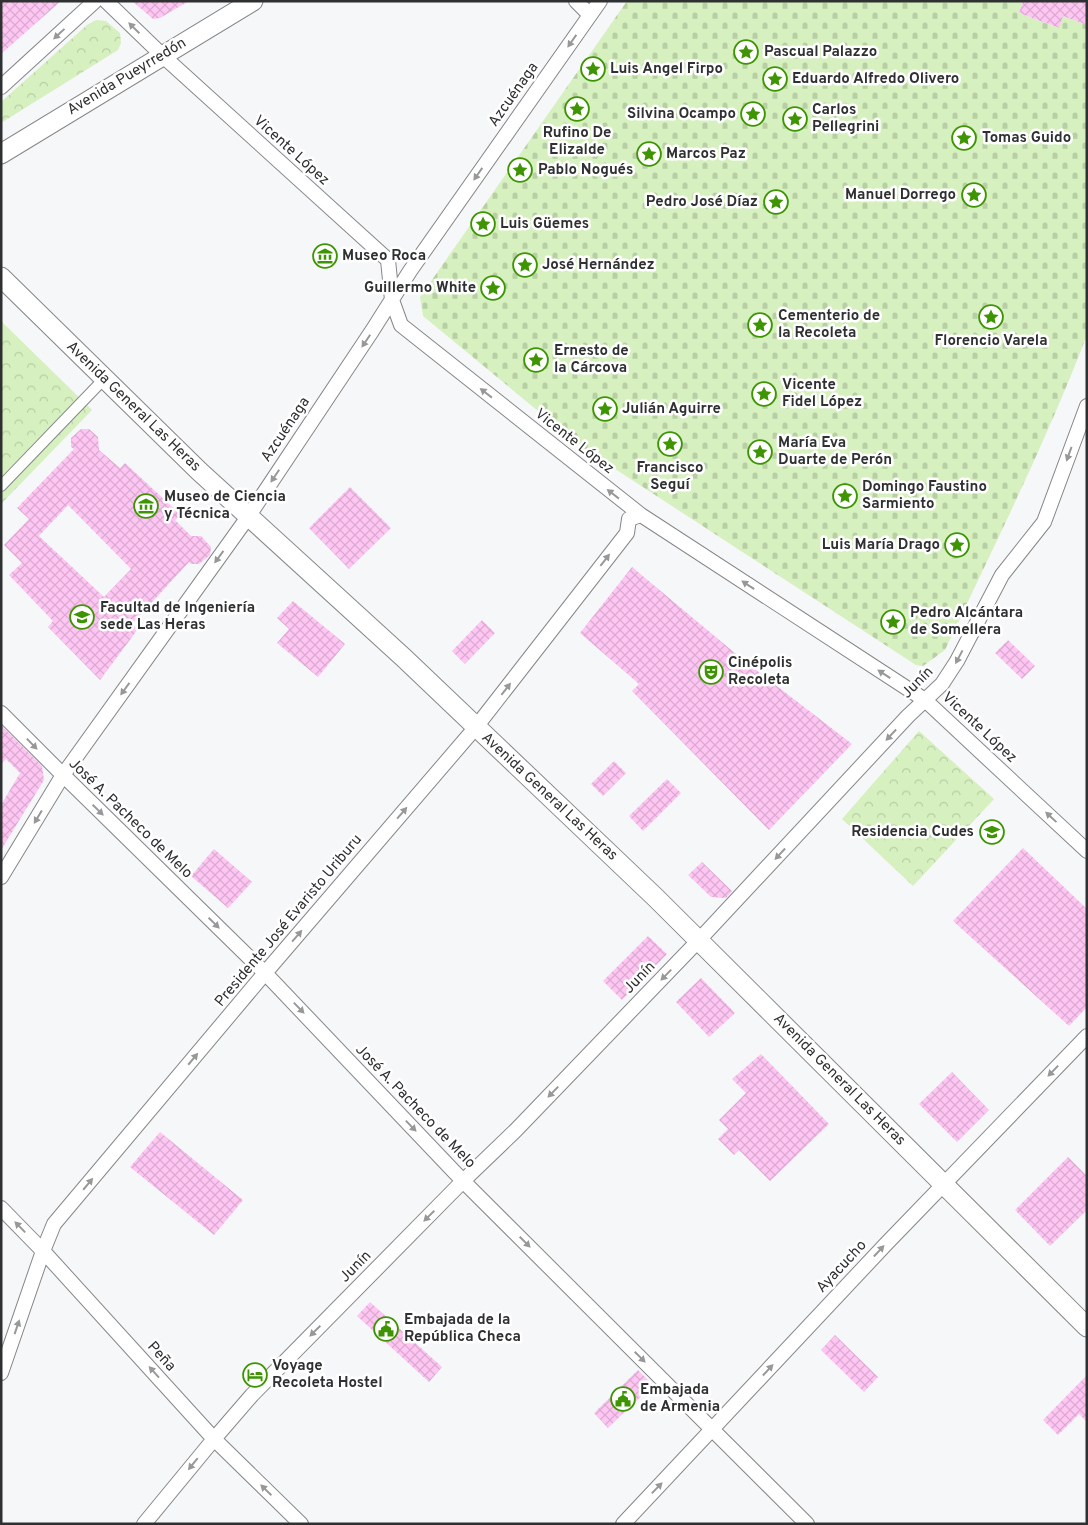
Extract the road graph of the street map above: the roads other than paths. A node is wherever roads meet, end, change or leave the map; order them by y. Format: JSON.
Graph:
{"nodes":[{"id":1,"x":95,"y":1,"type":"edge"},
{"id":2,"x":106,"y":1,"type":"edge"},
{"id":3,"x":253,"y":1,"type":"edge"},
{"id":4,"x":576,"y":1,"type":"edge"},
{"id":5,"x":600,"y":1,"type":"edge"},
{"id":6,"x":590,"y":15,"type":"junction"},
{"id":7,"x":163,"y":56,"type":"junction"},
{"id":8,"x":1,"y":87,"type":"edge"},
{"id":9,"x":1,"y":154,"type":"edge"},
{"id":10,"x":1,"y":277,"type":"edge"},
{"id":11,"x":392,"y":300,"type":"junction"},
{"id":12,"x":104,"y":379,"type":"junction"},
{"id":13,"x":1086,"y":408,"type":"edge"},
{"id":14,"x":1,"y":486,"type":"edge"},
{"id":15,"x":641,"y":515,"type":"junction"},
{"id":16,"x":248,"y":517,"type":"junction"},
{"id":17,"x":925,"y":700,"type":"junction"},
{"id":18,"x":1,"y":713,"type":"edge"},
{"id":19,"x":476,"y":727,"type":"junction"},
{"id":20,"x":63,"y":776,"type":"junction"},
{"id":21,"x":1087,"y":851,"type":"edge"},
{"id":22,"x":1,"y":877,"type":"edge"},
{"id":23,"x":699,"y":940,"type":"junction"},
{"id":24,"x":265,"y":973,"type":"junction"},
{"id":25,"x":1087,"y":1036,"type":"edge"},
{"id":26,"x":463,"y":1181,"type":"junction"},
{"id":27,"x":943,"y":1184,"type":"junction"},
{"id":28,"x":1,"y":1208,"type":"edge"},
{"id":29,"x":43,"y":1251,"type":"junction"},
{"id":30,"x":1087,"y":1327,"type":"edge"},
{"id":31,"x":1,"y":1373,"type":"edge"},
{"id":32,"x":713,"y":1429,"type":"junction"},
{"id":33,"x":214,"y":1438,"type":"junction"},
{"id":34,"x":144,"y":1524,"type":"edge"},
{"id":35,"x":301,"y":1524,"type":"edge"},
{"id":36,"x":623,"y":1524,"type":"edge"},
{"id":37,"x":807,"y":1524,"type":"edge"}],
"edges":[{"from":1,"to":8,"type":"street","one_way":true},
{"from":7,"to":2,"type":"street","name":"Vicente López","one_way":true},
{"from":3,"to":7,"type":"main road","name":"Avenida Pueyrredón"},
{"from":4,"to":6,"type":"street"},
{"from":5,"to":6,"type":"street","name":"Azcuénaga"},
{"from":6,"to":11,"type":"street","name":"Azcuénaga","one_way":true},
{"from":7,"to":9,"type":"main road","name":"Avenida Pueyrredón"},
{"from":7,"to":11,"type":"street","name":"Vicente López"},
{"from":10,"to":12,"type":"main road","name":"Avenida General Las Heras"},
{"from":15,"to":11,"type":"street","name":"Vicente López","one_way":true},
{"from":11,"to":16,"type":"street","name":"Azcuénaga","one_way":true},
{"from":12,"to":14,"type":"street"},
{"from":12,"to":16,"type":"main road","name":"Avenida General Las Heras"},
{"from":13,"to":17,"type":"street","name":"Junín","one_way":true},
{"from":17,"to":15,"type":"street","name":"Vicente López","one_way":true},
{"from":19,"to":15,"type":"street","name":"Presidente José Evaristo Uriburu","one_way":true},
{"from":16,"to":19,"type":"main road","name":"Avenida General Las Heras"},
{"from":16,"to":20,"type":"street","name":"Azcuénaga","one_way":true},
{"from":21,"to":17,"type":"street","name":"Vicente López","one_way":true},
{"from":17,"to":23,"type":"street","name":"Junín","one_way":true},
{"from":18,"to":20,"type":"street","name":"José A. Pacheco de Melo","one_way":true},
{"from":19,"to":23,"type":"main road","name":"Avenida General Las Heras"},
{"from":24,"to":19,"type":"street","name":"Presidente José Evaristo Uriburu","one_way":true},
{"from":20,"to":22,"type":"street","name":"Azcuénaga","one_way":true},
{"from":20,"to":24,"type":"street","name":"José A. Pacheco de Melo","one_way":true},
{"from":23,"to":26,"type":"street","name":"Junín","one_way":true},
{"from":23,"to":27,"type":"main road","name":"Avenida General Las Heras"},
{"from":24,"to":26,"type":"street","name":"José A. Pacheco de Melo","one_way":true},
{"from":29,"to":24,"type":"street","name":"Presidente José Evaristo Uriburu","one_way":true},
{"from":25,"to":27,"type":"street","name":"Ayacucho","one_way":true},
{"from":26,"to":32,"type":"street","name":"José A. Pacheco de Melo","one_way":true},
{"from":26,"to":33,"type":"street","name":"Junín","one_way":true},
{"from":27,"to":30,"type":"main road","name":"Avenida General Las Heras"},
{"from":32,"to":27,"type":"street","name":"Ayacucho","one_way":true},
{"from":29,"to":28,"type":"street","name":"Peña","one_way":true},
{"from":31,"to":29,"type":"street","name":"Presidente José Evaristo Uriburu","one_way":true},
{"from":33,"to":29,"type":"street","name":"Peña","one_way":true},
{"from":36,"to":32,"type":"street","name":"Ayacucho","one_way":true},
{"from":32,"to":37,"type":"street","name":"José A. Pacheco de Melo"},
{"from":33,"to":34,"type":"street","name":"Junín","one_way":true},
{"from":35,"to":33,"type":"street","name":"Peña","one_way":true}]}
